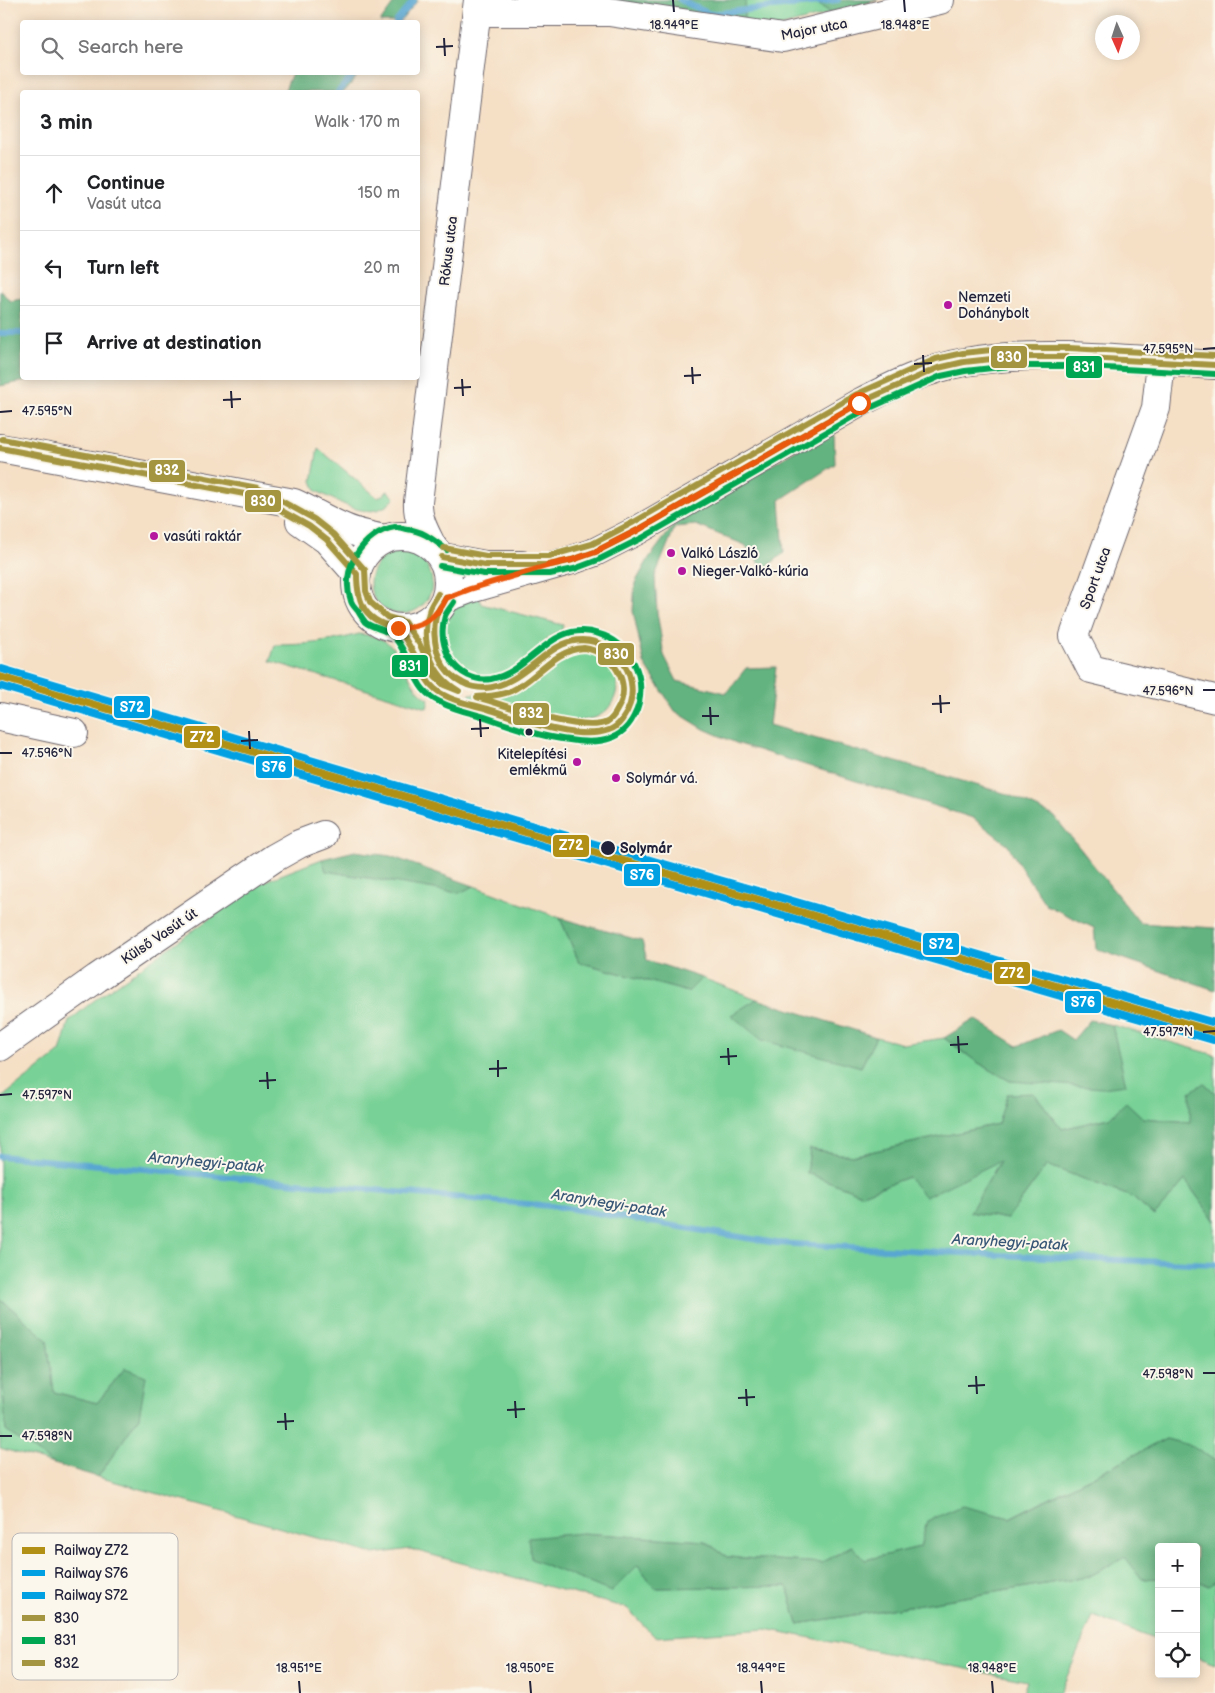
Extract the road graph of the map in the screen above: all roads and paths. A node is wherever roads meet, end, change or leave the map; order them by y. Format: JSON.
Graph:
{"nodes":[{"id":1,"x":940,"y":0,"type":"edge"},
{"id":2,"x":478,"y":6,"type":"edge"},
{"id":3,"x":1161,"y":362,"type":"junction"},
{"id":4,"x":1215,"y":366,"type":"edge"},
{"id":5,"x":0,"y":448,"type":"edge"},
{"id":6,"x":255,"y":496,"type":"junction"},
{"id":7,"x":418,"y":502,"type":"junction"},
{"id":8,"x":389,"y":538,"type":"junction"},
{"id":9,"x":437,"y":552,"type":"junction"},
{"id":10,"x":550,"y":565,"type":"junction"},
{"id":11,"x":356,"y":574,"type":"junction"},
{"id":12,"x":446,"y":598,"type":"junction"},
{"id":13,"x":1215,"y":698,"type":"edge"},
{"id":14,"x":0,"y":717,"type":"edge"},
{"id":15,"x":74,"y":733,"type":"dead end"},
{"id":16,"x":323,"y":835,"type":"dead end"},
{"id":17,"x":0,"y":1047,"type":"edge"}],
"edges":[{"from":1,"to":2,"type":"street","name":"Major utca"},
{"from":2,"to":7,"type":"street","name":"Rókus utca"},
{"from":3,"to":4,"type":"street"},
{"from":3,"to":10,"type":"street"},
{"from":3,"to":13,"type":"street","name":"Sport utca"},
{"from":5,"to":6,"type":"street"},
{"from":6,"to":8,"type":"street"},
{"from":6,"to":11,"type":"street"},
{"from":7,"to":8,"type":"street","name":"Rókus utca"},
{"from":7,"to":9,"type":"street","name":"Rókus utca"},
{"from":8,"to":9,"type":"street"},
{"from":8,"to":11,"type":"street"},
{"from":9,"to":10,"type":"street"},
{"from":9,"to":12,"type":"street"},
{"from":10,"to":12,"type":"street"},
{"from":11,"to":12,"type":"street"},
{"from":14,"to":15,"type":"street"},
{"from":16,"to":17,"type":"street","name":"Külső Vasút út"}]}
